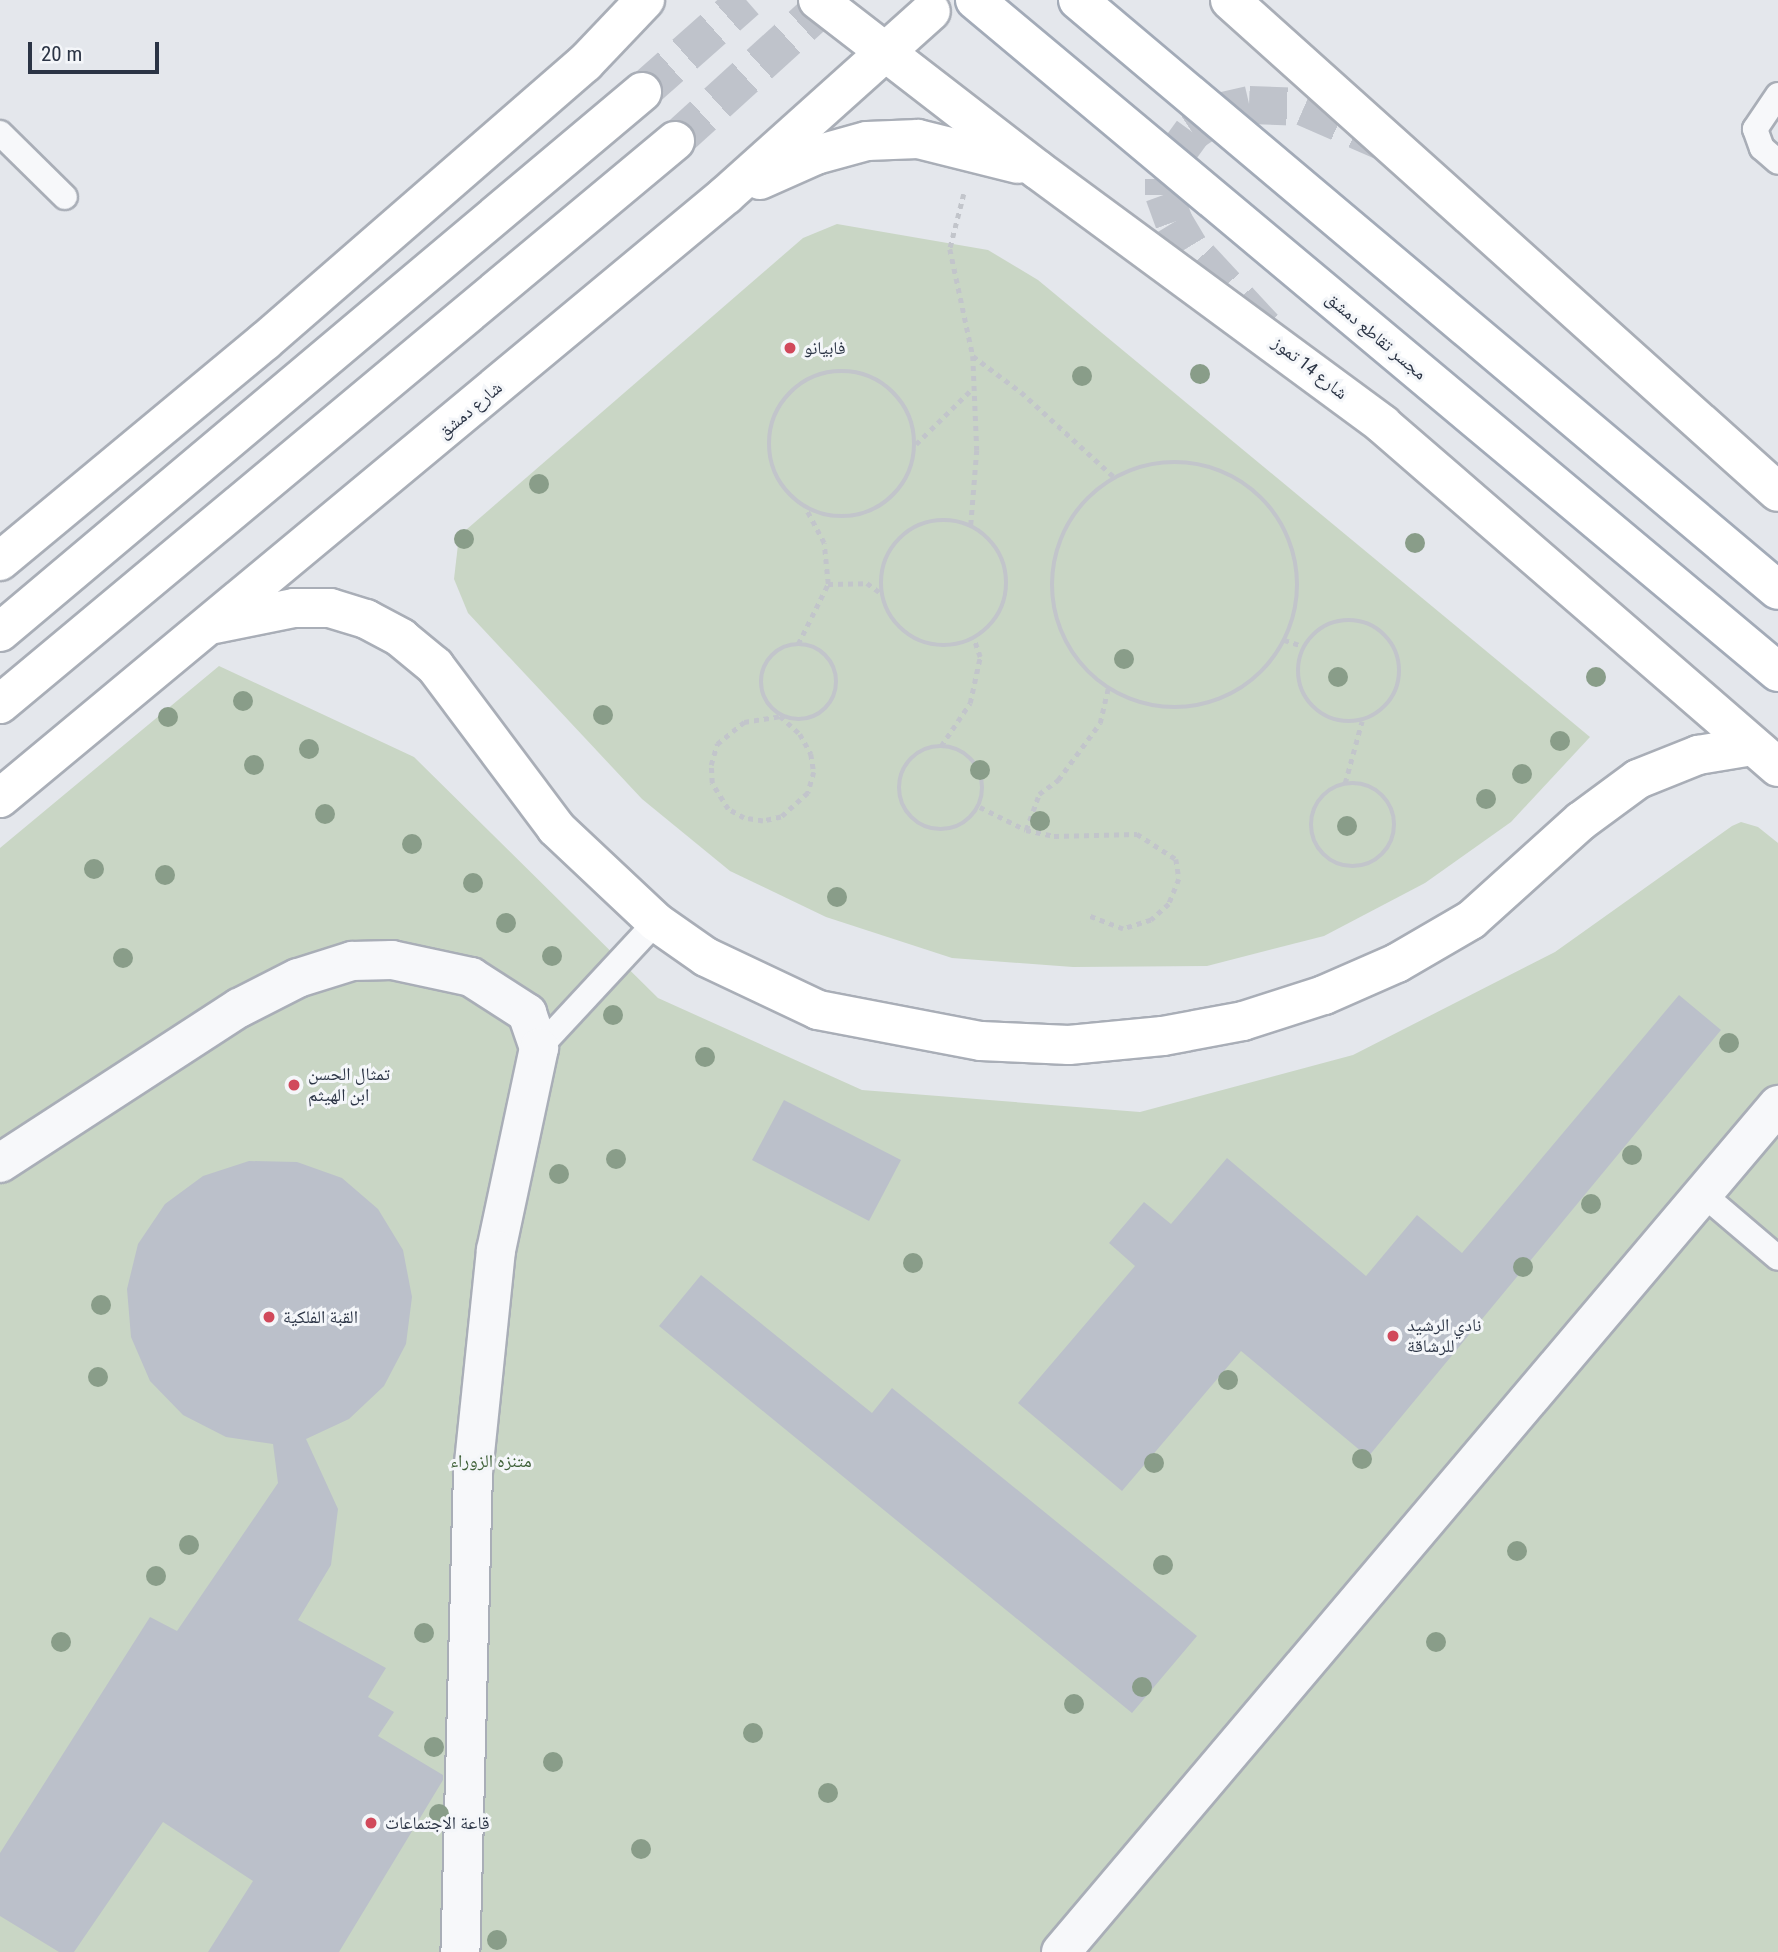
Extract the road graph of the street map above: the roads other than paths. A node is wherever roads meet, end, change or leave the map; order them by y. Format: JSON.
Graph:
{"nodes":[{"id":1,"x":615,"y":0,"type":"edge"},
{"id":2,"x":645,"y":0,"type":"edge"},
{"id":3,"x":818,"y":0,"type":"edge"},
{"id":4,"x":975,"y":0,"type":"edge"},
{"id":5,"x":1078,"y":0,"type":"edge"},
{"id":6,"x":1241,"y":6,"type":"edge"},
{"id":7,"x":931,"y":11,"type":"dead end"},
{"id":8,"x":884,"y":52,"type":"junction"},
{"id":9,"x":585,"y":63,"type":"junction"},
{"id":10,"x":642,"y":92,"type":"tunnel mouth"},
{"id":11,"x":1778,"y":95,"type":"edge"},
{"id":12,"x":0,"y":134,"type":"edge"},
{"id":13,"x":676,"y":141,"type":"tunnel mouth"},
{"id":14,"x":1778,"y":162,"type":"edge"},
{"id":15,"x":1038,"y":170,"type":"junction"},
{"id":16,"x":726,"y":195,"type":"junction"},
{"id":17,"x":65,"y":197,"type":"dead end"},
{"id":18,"x":1778,"y":492,"type":"edge"},
{"id":19,"x":0,"y":561,"type":"edge"},
{"id":20,"x":1778,"y":590,"type":"edge"},
{"id":21,"x":214,"y":624,"type":"junction"},
{"id":22,"x":0,"y":632,"type":"edge"},
{"id":23,"x":1778,"y":672,"type":"edge"},
{"id":24,"x":0,"y":704,"type":"edge"},
{"id":25,"x":1765,"y":756,"type":"edge"},
{"id":26,"x":0,"y":798,"type":"edge"},
{"id":27,"x":656,"y":922,"type":"junction"},
{"id":28,"x":539,"y":1048,"type":"junction"},
{"id":29,"x":1778,"y":1105,"type":"edge"},
{"id":30,"x":0,"y":1163,"type":"edge"},
{"id":31,"x":1704,"y":1195,"type":"junction"},
{"id":32,"x":1778,"y":1258,"type":"edge"},
{"id":33,"x":460,"y":1952,"type":"edge"},
{"id":34,"x":1061,"y":1952,"type":"edge"}],
"edges":[{"from":1,"to":9,"type":"main road"},
{"from":2,"to":9,"type":"main road"},
{"from":3,"to":8,"type":"main road","name":"شارع 14 تموز"},
{"from":4,"to":23,"type":"main road","name":"مجسر تقاطع دمشق","bridge":true},
{"from":5,"to":20,"type":"main road","bridge":true},
{"from":6,"to":18,"type":"main road"},
{"from":7,"to":8,"type":"main road","name":"شارع دمشق"},
{"from":8,"to":15,"type":"main road","name":"شارع 14 تموز"},
{"from":8,"to":16,"type":"main road","name":"شارع دمشق"},
{"from":9,"to":19,"type":"main road"},
{"from":10,"to":22,"type":"main road"},
{"from":11,"to":14,"type":"lane"},
{"from":12,"to":17,"type":"lane"},
{"from":13,"to":24,"type":"main road"},
{"from":15,"to":16,"type":"main road"},
{"from":15,"to":25,"type":"main road","name":"شارع 14 تموز"},
{"from":16,"to":21,"type":"main road","name":"شارع دمشق"},
{"from":21,"to":26,"type":"main road","name":"شارع دمشق"},
{"from":21,"to":27,"type":"main road"},
{"from":25,"to":27,"type":"main road"},
{"from":27,"to":28,"type":"lane"},
{"from":28,"to":30,"type":"street"},
{"from":28,"to":33,"type":"street"},
{"from":29,"to":31,"type":"street"},
{"from":31,"to":32,"type":"lane"},
{"from":31,"to":34,"type":"street"}]}
